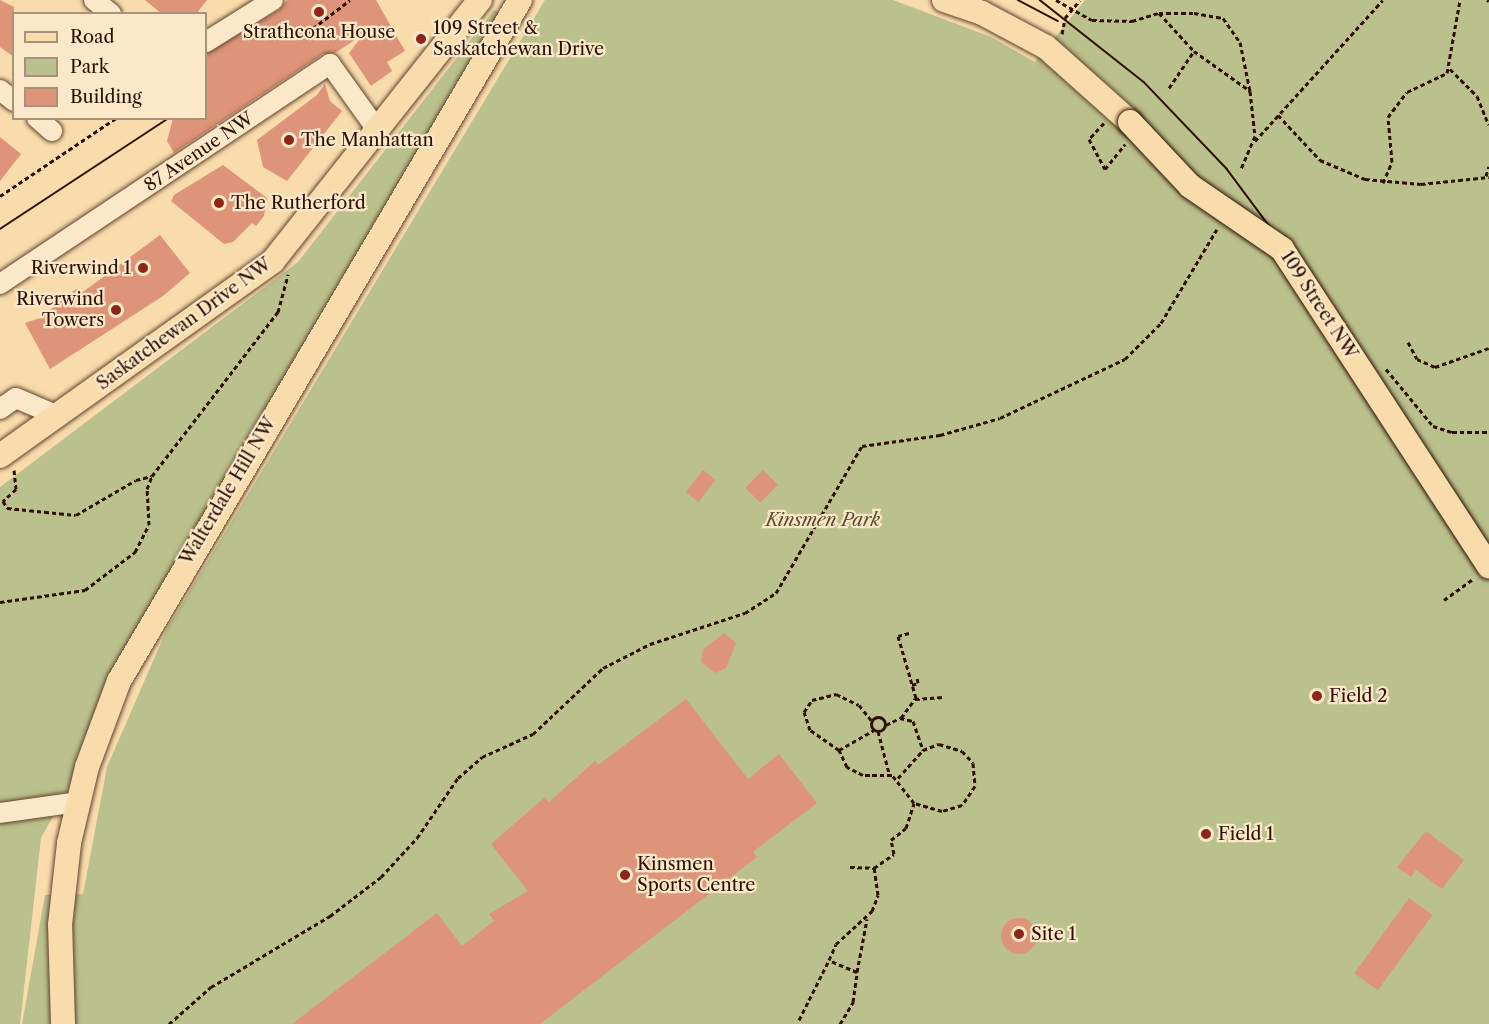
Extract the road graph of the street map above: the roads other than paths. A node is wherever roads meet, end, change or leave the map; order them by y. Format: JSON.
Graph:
{"nodes":[{"id":1,"x":94,"y":0,"type":"edge"},
{"id":2,"x":273,"y":0,"type":"edge"},
{"id":3,"x":480,"y":0,"type":"edge"},
{"id":4,"x":520,"y":0,"type":"edge"},
{"id":5,"x":944,"y":0,"type":"edge"},
{"id":6,"x":109,"y":12,"type":"edge"},
{"id":7,"x":207,"y":41,"type":"edge"},
{"id":8,"x":39,"y":120,"type":"edge"},
{"id":9,"x":378,"y":131,"type":"junction"},
{"id":10,"x":57,"y":139,"type":"road end"},
{"id":11,"x":0,"y":284,"type":"edge"},
{"id":12,"x":0,"y":409,"type":"edge"},
{"id":13,"x":58,"y":416,"type":"junction"},
{"id":14,"x":7,"y":462,"type":"edge"},
{"id":15,"x":1484,"y":571,"type":"edge"},
{"id":16,"x":78,"y":802,"type":"junction"},
{"id":17,"x":0,"y":813,"type":"edge"},
{"id":18,"x":63,"y":1024,"type":"edge"}],
"edges":[{"from":1,"to":6,"type":"street"},
{"from":2,"to":7,"type":"street"},
{"from":3,"to":9,"type":"main road","name":"Saskatchewan Drive NW"},
{"from":4,"to":16,"type":"main road","name":"Walterdale Hill NW"},
{"from":5,"to":15,"type":"main road","name":"109 Street NW","bridge":true},
{"from":8,"to":10,"type":"street"},
{"from":9,"to":11,"type":"street","name":"87 Avenue NW"},
{"from":9,"to":13,"type":"main road","name":"Saskatchewan Drive NW"},
{"from":12,"to":13,"type":"street"},
{"from":13,"to":14,"type":"main road","name":"Saskatchewan Drive NW"},
{"from":16,"to":17,"type":"street"},
{"from":16,"to":18,"type":"main road","name":"Walterdale Hill NW"}]}
